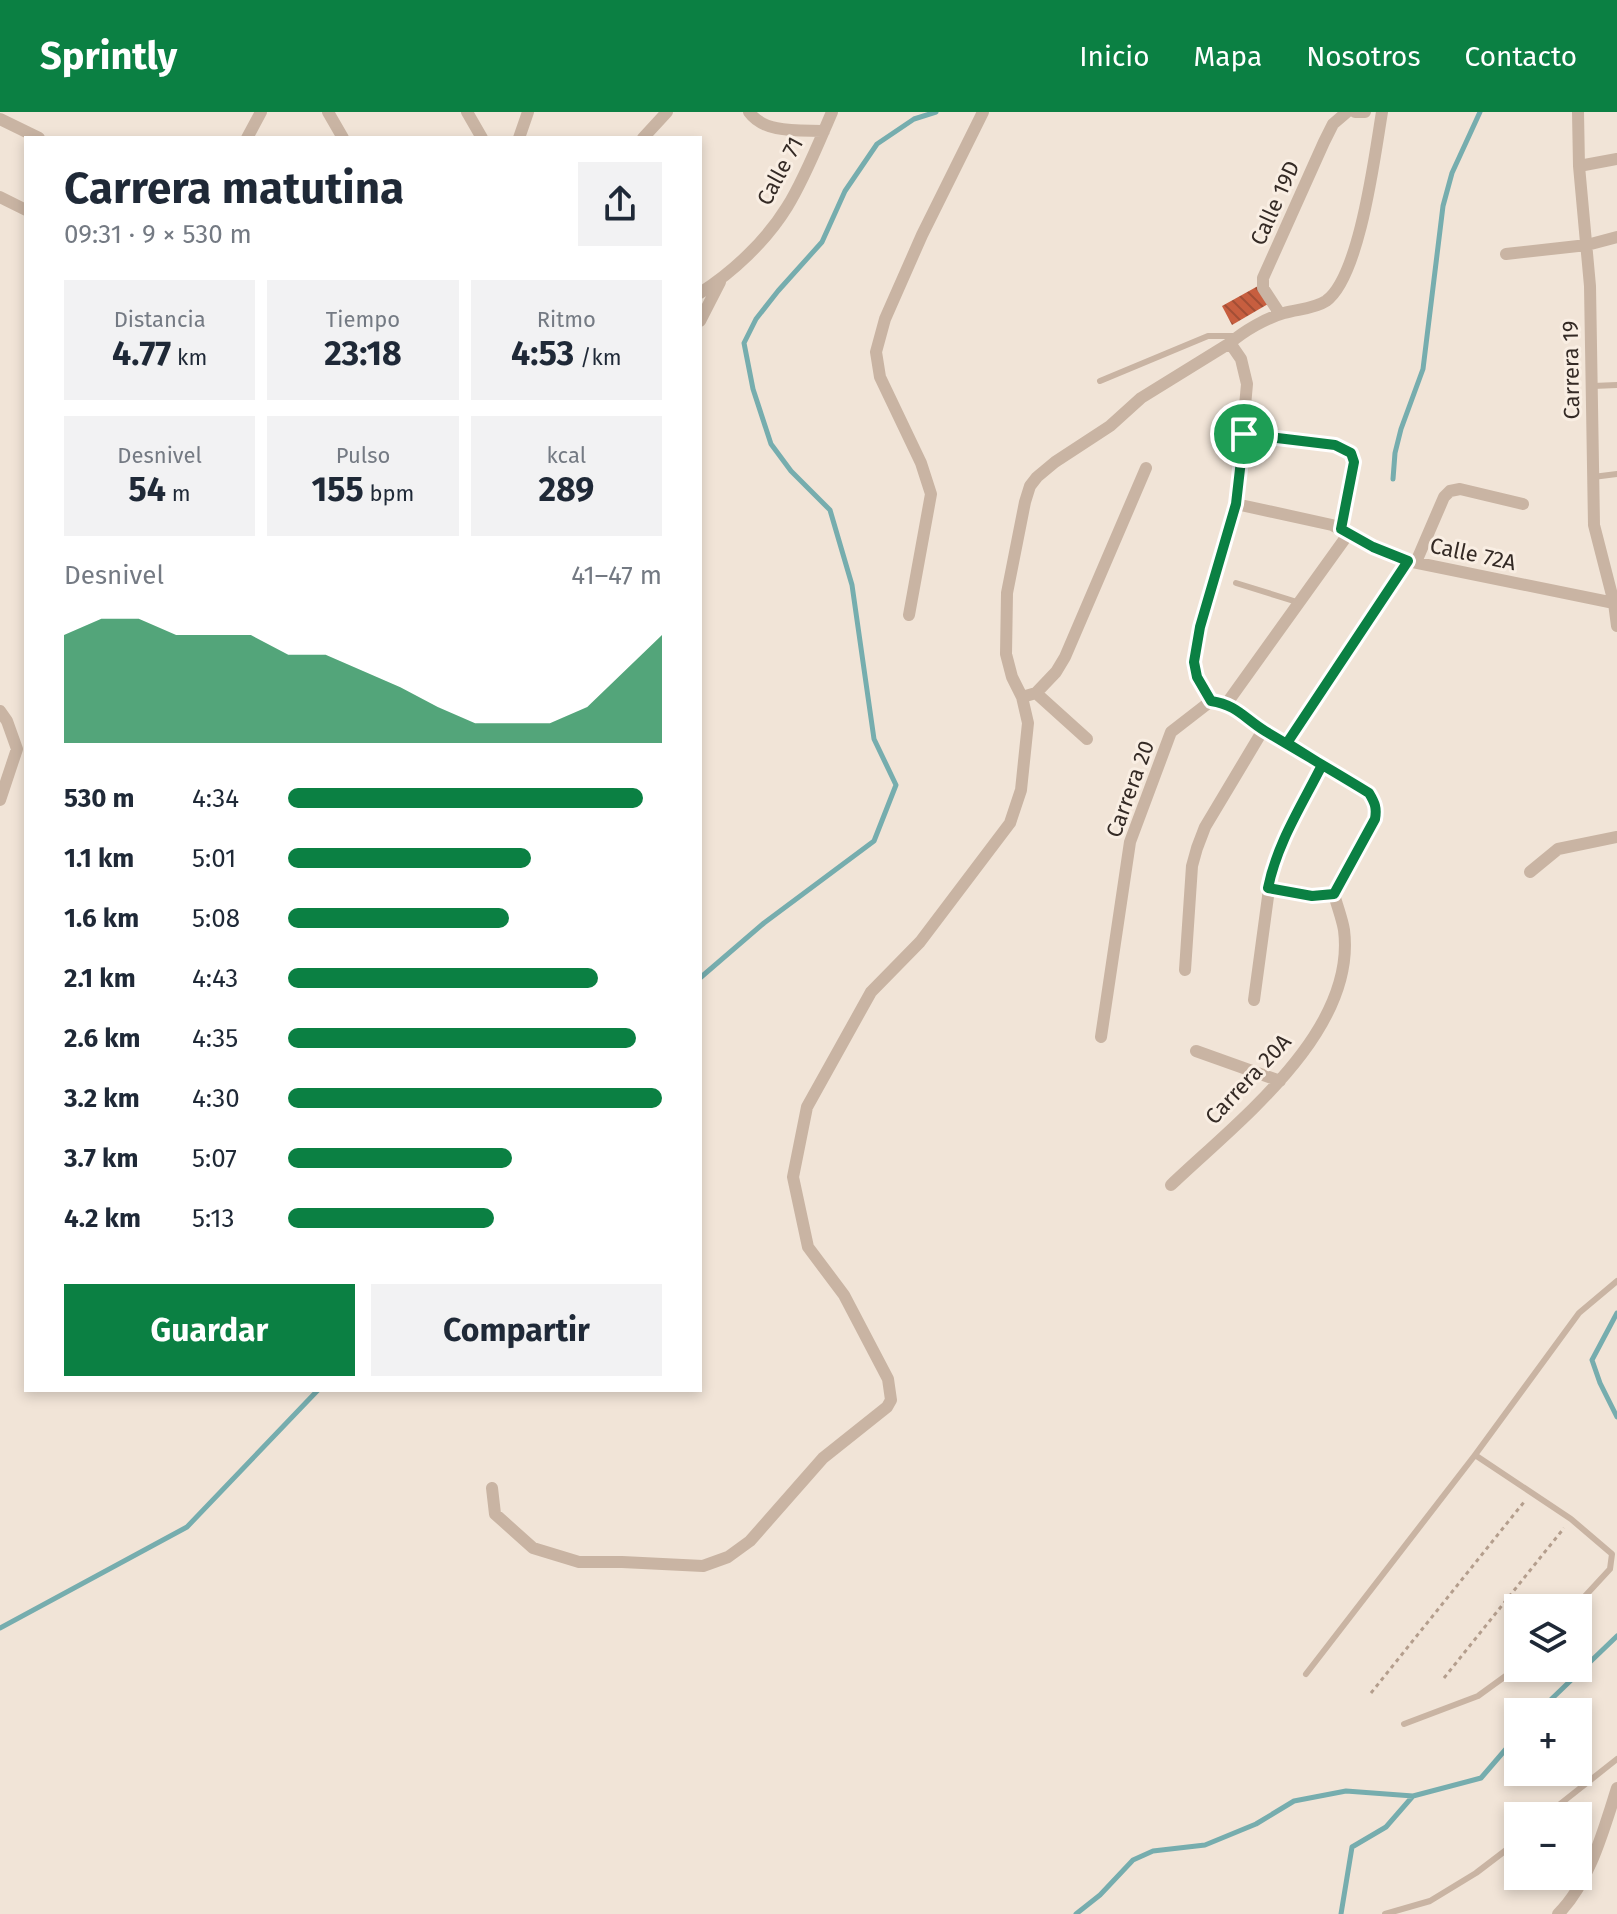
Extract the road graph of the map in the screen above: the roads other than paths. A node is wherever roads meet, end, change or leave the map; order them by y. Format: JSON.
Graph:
{"nodes":[{"id":1,"x":261,"y":112,"type":"edge"},
{"id":2,"x":328,"y":112,"type":"edge"},
{"id":3,"x":467,"y":112,"type":"edge"},
{"id":4,"x":528,"y":112,"type":"edge"},
{"id":5,"x":667,"y":112,"type":"edge"},
{"id":6,"x":832,"y":112,"type":"edge"},
{"id":7,"x":983,"y":112,"type":"edge"},
{"id":8,"x":1347,"y":112,"type":"edge"},
{"id":9,"x":1355,"y":112,"type":"edge"},
{"id":10,"x":1365,"y":112,"type":"edge"},
{"id":11,"x":1382,"y":112,"type":"edge"},
{"id":12,"x":1578,"y":112,"type":"edge"},
{"id":13,"x":754,"y":115,"type":"edge"},
{"id":14,"x":0,"y":119,"type":"edge"},
{"id":15,"x":824,"y":131,"type":"junction"},
{"id":16,"x":252,"y":135,"type":"edge"},
{"id":17,"x":35,"y":136,"type":"edge"},
{"id":18,"x":342,"y":136,"type":"edge"},
{"id":19,"x":481,"y":136,"type":"edge"},
{"id":20,"x":520,"y":136,"type":"edge"},
{"id":21,"x":645,"y":136,"type":"edge"},
{"id":22,"x":1617,"y":159,"type":"edge"},
{"id":23,"x":1579,"y":166,"type":"junction"},
{"id":24,"x":0,"y":197,"type":"edge"},
{"id":25,"x":24,"y":209,"type":"edge"},
{"id":26,"x":1617,"y":237,"type":"edge"},
{"id":27,"x":1587,"y":245,"type":"junction"},
{"id":28,"x":1506,"y":254,"type":"dead end"},
{"id":29,"x":722,"y":279,"type":"junction"},
{"id":30,"x":702,"y":292,"type":"edge"},
{"id":31,"x":1280,"y":314,"type":"junction"},
{"id":32,"x":702,"y":317,"type":"edge"},
{"id":33,"x":1234,"y":340,"type":"junction"},
{"id":34,"x":1100,"y":381,"type":"dead end"},
{"id":35,"x":1617,"y":385,"type":"edge"},
{"id":36,"x":1592,"y":386,"type":"junction"},
{"id":37,"x":1244,"y":434,"type":"junction"},
{"id":38,"x":1146,"y":468,"type":"dead end"},
{"id":39,"x":1617,"y":474,"type":"edge"},
{"id":40,"x":1593,"y":477,"type":"junction"},
{"id":41,"x":1236,"y":504,"type":"junction"},
{"id":42,"x":1523,"y":504,"type":"dead end"},
{"id":43,"x":1345,"y":531,"type":"junction"},
{"id":44,"x":1412,"y":562,"type":"junction"},
{"id":45,"x":1236,"y":583,"type":"dead end"},
{"id":46,"x":1299,"y":603,"type":"junction"},
{"id":47,"x":1614,"y":603,"type":"junction"},
{"id":48,"x":909,"y":615,"type":"dead end"},
{"id":49,"x":1617,"y":626,"type":"edge"},
{"id":50,"x":1029,"y":695,"type":"junction"},
{"id":51,"x":1211,"y":701,"type":"junction"},
{"id":52,"x":1227,"y":703,"type":"junction"},
{"id":53,"x":0,"y":711,"type":"edge"},
{"id":54,"x":1263,"y":730,"type":"junction"},
{"id":55,"x":1087,"y":739,"type":"dead end"},
{"id":56,"x":1287,"y":743,"type":"junction"},
{"id":57,"x":1322,"y":765,"type":"junction"},
{"id":58,"x":0,"y":800,"type":"edge"},
{"id":59,"x":1617,"y":837,"type":"edge"},
{"id":60,"x":1530,"y":872,"type":"dead end"},
{"id":61,"x":1268,"y":888,"type":"junction"},
{"id":62,"x":1334,"y":894,"type":"junction"},
{"id":63,"x":1185,"y":970,"type":"dead end"},
{"id":64,"x":1254,"y":1000,"type":"dead end"},
{"id":65,"x":1101,"y":1037,"type":"dead end"},
{"id":66,"x":1196,"y":1051,"type":"dead end"},
{"id":67,"x":1280,"y":1081,"type":"junction"},
{"id":68,"x":1171,"y":1185,"type":"dead end"},
{"id":69,"x":1617,"y":1281,"type":"edge"},
{"id":70,"x":1475,"y":1455,"type":"junction"},
{"id":71,"x":492,"y":1488,"type":"dead end"},
{"id":72,"x":1587,"y":1594,"type":"edge"},
{"id":73,"x":1306,"y":1674,"type":"dead end"},
{"id":74,"x":1504,"y":1677,"type":"edge"},
{"id":75,"x":1404,"y":1724,"type":"dead end"},
{"id":76,"x":1617,"y":1759,"type":"edge"},
{"id":77,"x":1617,"y":1788,"type":"edge"},
{"id":78,"x":1563,"y":1802,"type":"edge"},
{"id":79,"x":1504,"y":1852,"type":"edge"},
{"id":80,"x":1385,"y":1914,"type":"edge"},
{"id":81,"x":1558,"y":1914,"type":"edge"}],
"edges":[{"from":1,"to":16,"type":"street"},
{"from":2,"to":18,"type":"street"},
{"from":3,"to":19,"type":"street"},
{"from":4,"to":20,"type":"street"},
{"from":5,"to":21,"type":"street"},
{"from":6,"to":15,"type":"street"},
{"from":7,"to":48,"type":"street"},
{"from":8,"to":31,"type":"street","name":"Calle 19D"},
{"from":9,"to":10,"type":"street"},
{"from":11,"to":31,"type":"street"},
{"from":12,"to":23,"type":"street","name":"Carrera 19"},
{"from":13,"to":15,"type":"street"},
{"from":14,"to":17,"type":"street"},
{"from":15,"to":29,"type":"street","name":"Calle 71"},
{"from":22,"to":23,"type":"street"},
{"from":23,"to":27,"type":"street","name":"Carrera 19"},
{"from":24,"to":25,"type":"street"},
{"from":26,"to":27,"type":"street"},
{"from":27,"to":28,"type":"street"},
{"from":27,"to":36,"type":"street","name":"Carrera 19"},
{"from":29,"to":30,"type":"street","name":"Calle 71"},
{"from":29,"to":32,"type":"street"},
{"from":31,"to":33,"type":"street"},
{"from":33,"to":34,"type":"lane"},
{"from":33,"to":37,"type":"street"},
{"from":33,"to":50,"type":"street"},
{"from":35,"to":36,"type":"lane"},
{"from":36,"to":40,"type":"street","name":"Carrera 19"},
{"from":37,"to":41,"type":"street"},
{"from":37,"to":43,"type":"street"},
{"from":38,"to":50,"type":"street"},
{"from":39,"to":40,"type":"lane"},
{"from":40,"to":47,"type":"street","name":"Carrera 19"},
{"from":41,"to":43,"type":"street","name":"Calle 72A"},
{"from":41,"to":51,"type":"street"},
{"from":42,"to":44,"type":"street"},
{"from":43,"to":44,"type":"street","name":"Calle 72A"},
{"from":43,"to":46,"type":"street"},
{"from":44,"to":47,"type":"street","name":"Calle 72A"},
{"from":44,"to":56,"type":"street"},
{"from":45,"to":46,"type":"lane"},
{"from":46,"to":52,"type":"street"},
{"from":47,"to":49,"type":"street","name":"Carrera 19"},
{"from":50,"to":55,"type":"street"},
{"from":50,"to":71,"type":"street"},
{"from":51,"to":52,"type":"street"},
{"from":51,"to":65,"type":"street","name":"Carrera 20"},
{"from":52,"to":54,"type":"street"},
{"from":53,"to":58,"type":"street"},
{"from":54,"to":56,"type":"street"},
{"from":54,"to":63,"type":"street"},
{"from":56,"to":57,"type":"street"},
{"from":57,"to":61,"type":"street"},
{"from":57,"to":62,"type":"street"},
{"from":59,"to":60,"type":"street"},
{"from":61,"to":62,"type":"street"},
{"from":61,"to":64,"type":"street"},
{"from":62,"to":67,"type":"street","name":"Carrera 20A"},
{"from":66,"to":67,"type":"street"},
{"from":67,"to":68,"type":"street","name":"Carrera 20A"},
{"from":69,"to":70,"type":"lane"},
{"from":70,"to":72,"type":"lane"},
{"from":70,"to":73,"type":"lane"},
{"from":74,"to":75,"type":"lane"},
{"from":76,"to":78,"type":"lane"},
{"from":77,"to":81,"type":"street"},
{"from":79,"to":80,"type":"lane"}]}
